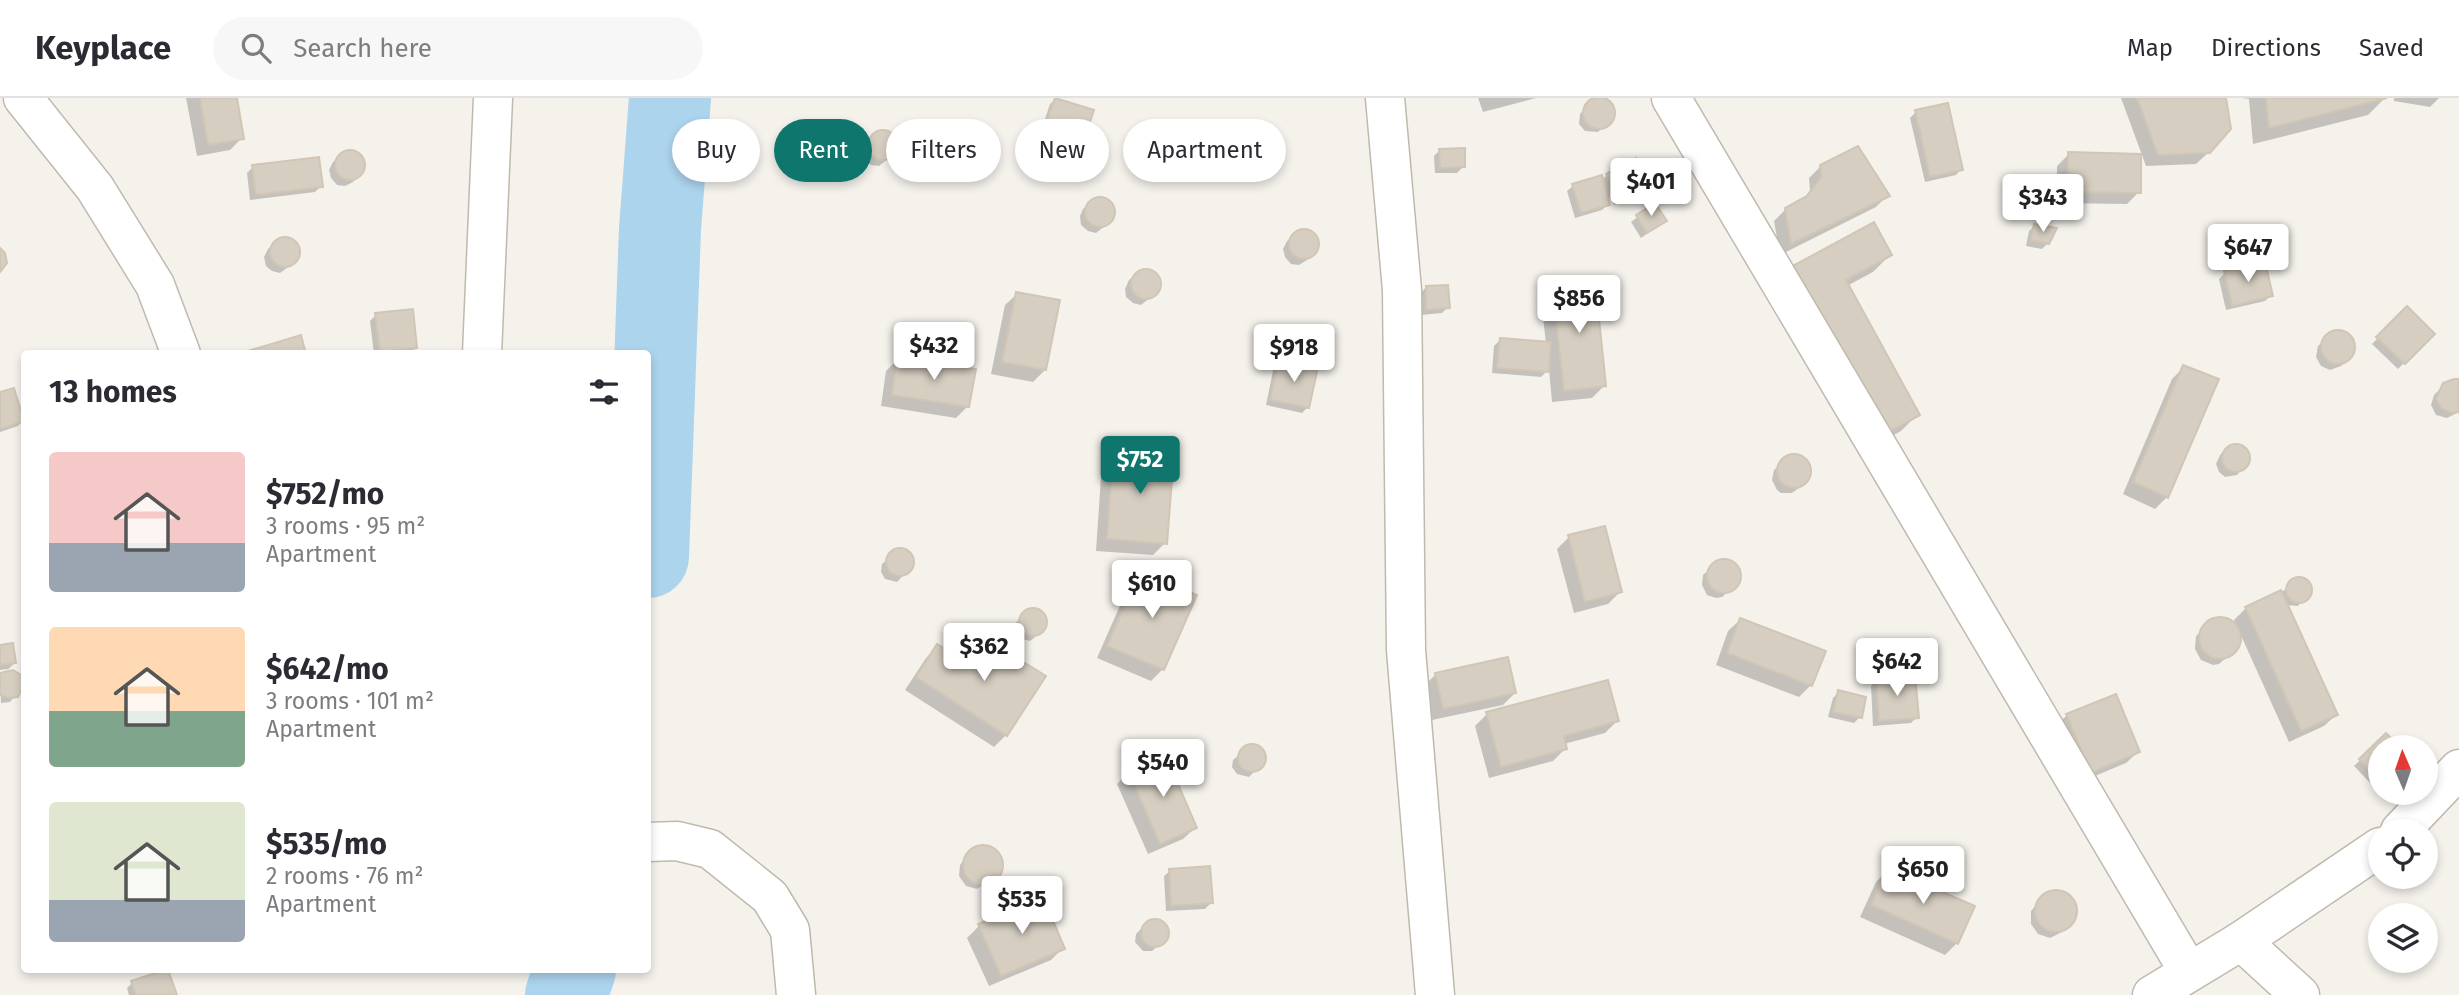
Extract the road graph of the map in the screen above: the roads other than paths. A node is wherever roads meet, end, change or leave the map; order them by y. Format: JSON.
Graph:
{"nodes":[{"id":1,"x":23,"y":98,"type":"edge"},
{"id":2,"x":493,"y":98,"type":"edge"},
{"id":3,"x":1385,"y":98,"type":"edge"},
{"id":4,"x":1671,"y":98,"type":"edge"},
{"id":5,"x":179,"y":350,"type":"edge"},
{"id":6,"x":482,"y":350,"type":"edge"},
{"id":7,"x":2459,"y":769,"type":"edge"},
{"id":8,"x":2411,"y":819,"type":"edge"},
{"id":9,"x":651,"y":842,"type":"edge"},
{"id":10,"x":2368,"y":855,"type":"edge"},
{"id":11,"x":2241,"y":941,"type":"junction"},
{"id":12,"x":2189,"y":972,"type":"junction"},
{"id":13,"x":796,"y":995,"type":"edge"},
{"id":14,"x":1435,"y":995,"type":"edge"},
{"id":15,"x":2152,"y":995,"type":"edge"},
{"id":16,"x":2300,"y":995,"type":"edge"}],
"edges":[{"from":1,"to":5,"type":"street"},
{"from":2,"to":6,"type":"street"},
{"from":3,"to":14,"type":"street"},
{"from":4,"to":12,"type":"street"},
{"from":7,"to":8,"type":"street"},
{"from":9,"to":13,"type":"street"},
{"from":10,"to":11,"type":"street"},
{"from":11,"to":12,"type":"street"},
{"from":11,"to":16,"type":"street"},
{"from":12,"to":15,"type":"street"}]}
